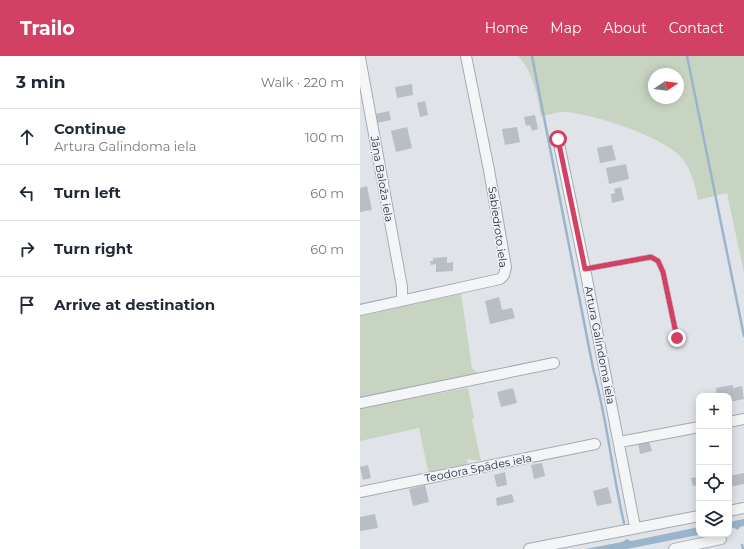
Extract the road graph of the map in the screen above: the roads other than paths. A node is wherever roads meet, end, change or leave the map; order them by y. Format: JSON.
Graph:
{"nodes":[{"id":1,"x":466,"y":56,"type":"edge"},
{"id":2,"x":360,"y":58,"type":"edge"},
{"id":3,"x":558,"y":139,"type":"dead end"},
{"id":4,"x":585,"y":269,"type":"junction"},
{"id":5,"x":402,"y":301,"type":"junction"},
{"id":6,"x":360,"y":310,"type":"edge"},
{"id":7,"x":677,"y":338,"type":"dead end"},
{"id":8,"x":554,"y":363,"type":"dead end"},
{"id":9,"x":360,"y":403,"type":"edge"},
{"id":10,"x":744,"y":419,"type":"edge"},
{"id":11,"x":732,"y":421,"type":"edge"},
{"id":12,"x":696,"y":428,"type":"edge"},
{"id":13,"x":620,"y":442,"type":"junction"},
{"id":14,"x":595,"y":444,"type":"dead end"},
{"id":15,"x":360,"y":492,"type":"edge"},
{"id":16,"x":744,"y":508,"type":"edge"},
{"id":17,"x":732,"y":510,"type":"edge"},
{"id":18,"x":696,"y":517,"type":"edge"},
{"id":19,"x":635,"y":527,"type":"junction"},
{"id":20,"x":721,"y":539,"type":"dead end"},
{"id":21,"x":528,"y":549,"type":"edge"},
{"id":22,"x":674,"y":549,"type":"edge"}],
"edges":[{"from":1,"to":5,"type":"street","name":"Sabiedroto iela"},
{"from":2,"to":5,"type":"street","name":"Jāņa Baloža iela"},
{"from":3,"to":4,"type":"street","name":"Artura Galindoma iela"},
{"from":4,"to":7,"type":"lane"},
{"from":4,"to":13,"type":"street","name":"Artura Galindoma iela"},
{"from":5,"to":6,"type":"street","name":"Sabiedroto iela"},
{"from":8,"to":9,"type":"street"},
{"from":10,"to":11,"type":"street"},
{"from":12,"to":13,"type":"street"},
{"from":13,"to":19,"type":"street","name":"Artura Galindoma iela"},
{"from":14,"to":15,"type":"street","name":"Teodora Spādes iela"},
{"from":16,"to":17,"type":"street"},
{"from":18,"to":19,"type":"street"},
{"from":19,"to":21,"type":"street"},
{"from":20,"to":22,"type":"street"}]}
